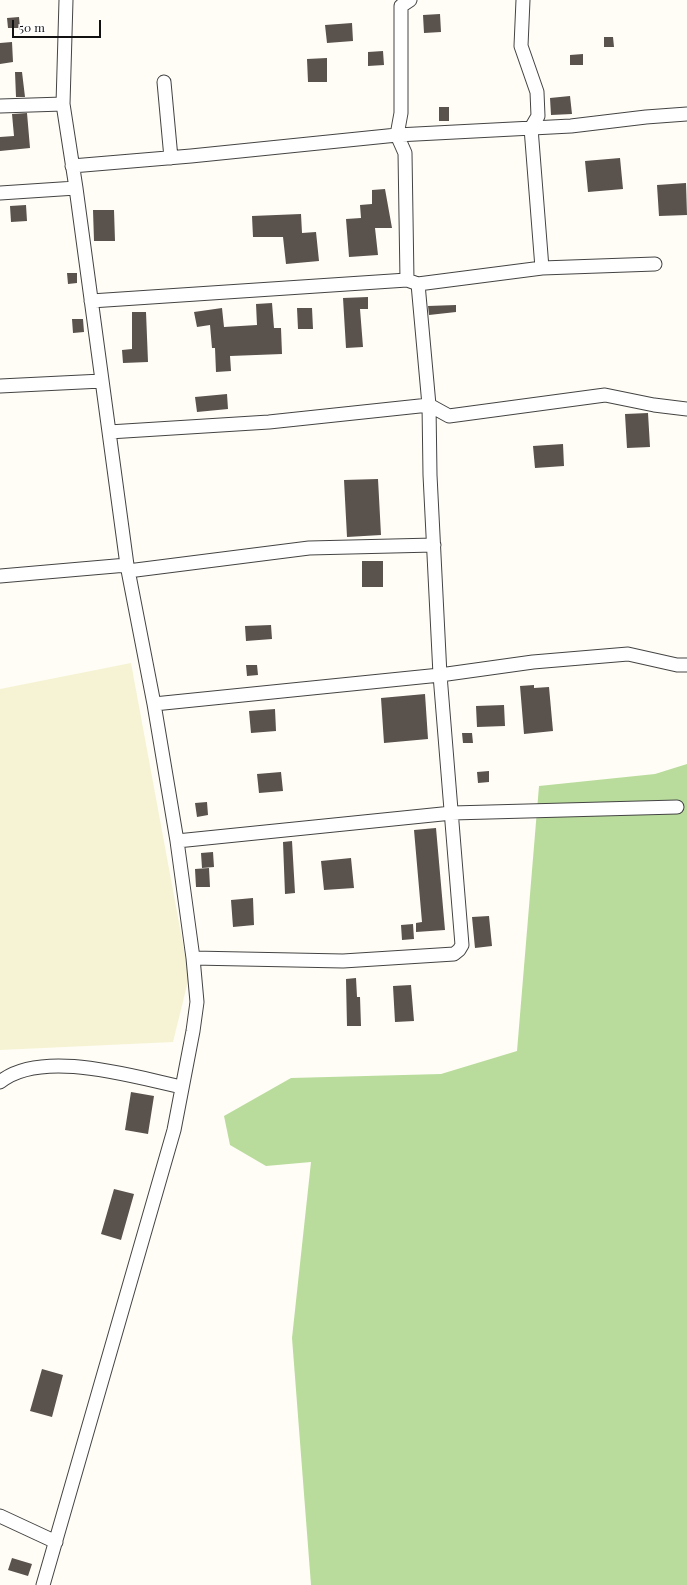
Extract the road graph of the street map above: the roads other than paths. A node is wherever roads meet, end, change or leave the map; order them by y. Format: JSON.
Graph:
{"nodes":[{"id":1,"x":66,"y":0,"type":"edge"},
{"id":2,"x":410,"y":0,"type":"edge"},
{"id":3,"x":523,"y":0,"type":"edge"},
{"id":4,"x":164,"y":82,"type":"dead end"},
{"id":5,"x":63,"y":104,"type":"junction"},
{"id":6,"x":0,"y":106,"type":"edge"},
{"id":7,"x":687,"y":114,"type":"edge"},
{"id":8,"x":531,"y":128,"type":"junction"},
{"id":9,"x":397,"y":135,"type":"junction"},
{"id":10,"x":171,"y":158,"type":"junction"},
{"id":11,"x":72,"y":166,"type":"junction"},
{"id":12,"x":76,"y":188,"type":"junction"},
{"id":13,"x":0,"y":193,"type":"edge"},
{"id":14,"x":655,"y":264,"type":"dead end"},
{"id":15,"x":542,"y":268,"type":"junction"},
{"id":16,"x":412,"y":282,"type":"junction"},
{"id":17,"x":91,"y":301,"type":"junction"},
{"id":18,"x":102,"y":381,"type":"junction"},
{"id":19,"x":0,"y":386,"type":"edge"},
{"id":20,"x":430,"y":405,"type":"junction"},
{"id":21,"x":687,"y":409,"type":"edge"},
{"id":22,"x":109,"y":432,"type":"junction"},
{"id":23,"x":434,"y":545,"type":"junction"},
{"id":24,"x":127,"y":568,"type":"junction"},
{"id":25,"x":0,"y":576,"type":"edge"},
{"id":26,"x":687,"y":665,"type":"edge"},
{"id":27,"x":440,"y":675,"type":"junction"},
{"id":28,"x":154,"y":704,"type":"junction"},
{"id":29,"x":677,"y":807,"type":"dead end"},
{"id":30,"x":452,"y":813,"type":"junction"},
{"id":31,"x":177,"y":841,"type":"junction"},
{"id":32,"x":193,"y":958,"type":"junction"},
{"id":33,"x":0,"y":1082,"type":"edge"},
{"id":34,"x":182,"y":1087,"type":"junction"},
{"id":35,"x":0,"y":1516,"type":"edge"},
{"id":36,"x":56,"y":1542,"type":"junction"},
{"id":37,"x":42,"y":1585,"type":"edge"}],
"edges":[{"from":1,"to":5,"type":"street"},
{"from":2,"to":9,"type":"street"},
{"from":3,"to":8,"type":"street"},
{"from":4,"to":10,"type":"street"},
{"from":5,"to":6,"type":"street"},
{"from":5,"to":11,"type":"street"},
{"from":7,"to":8,"type":"street"},
{"from":8,"to":9,"type":"street"},
{"from":8,"to":15,"type":"street"},
{"from":9,"to":10,"type":"street"},
{"from":9,"to":16,"type":"street"},
{"from":10,"to":11,"type":"street"},
{"from":11,"to":12,"type":"street"},
{"from":12,"to":13,"type":"street"},
{"from":12,"to":17,"type":"street"},
{"from":14,"to":15,"type":"street"},
{"from":15,"to":16,"type":"street"},
{"from":16,"to":17,"type":"street"},
{"from":16,"to":20,"type":"street"},
{"from":17,"to":18,"type":"street"},
{"from":18,"to":19,"type":"street"},
{"from":18,"to":22,"type":"street"},
{"from":20,"to":21,"type":"street"},
{"from":20,"to":22,"type":"street"},
{"from":20,"to":23,"type":"street"},
{"from":22,"to":24,"type":"street"},
{"from":23,"to":24,"type":"street"},
{"from":23,"to":27,"type":"street"},
{"from":24,"to":25,"type":"street"},
{"from":24,"to":28,"type":"street"},
{"from":26,"to":27,"type":"street"},
{"from":27,"to":28,"type":"street"},
{"from":27,"to":30,"type":"street"},
{"from":28,"to":31,"type":"street"},
{"from":29,"to":30,"type":"street"},
{"from":30,"to":31,"type":"street"},
{"from":30,"to":32,"type":"street"},
{"from":31,"to":32,"type":"street"},
{"from":32,"to":34,"type":"street"},
{"from":33,"to":34,"type":"street"},
{"from":34,"to":36,"type":"street"},
{"from":35,"to":36,"type":"street"},
{"from":36,"to":37,"type":"street"}]}
